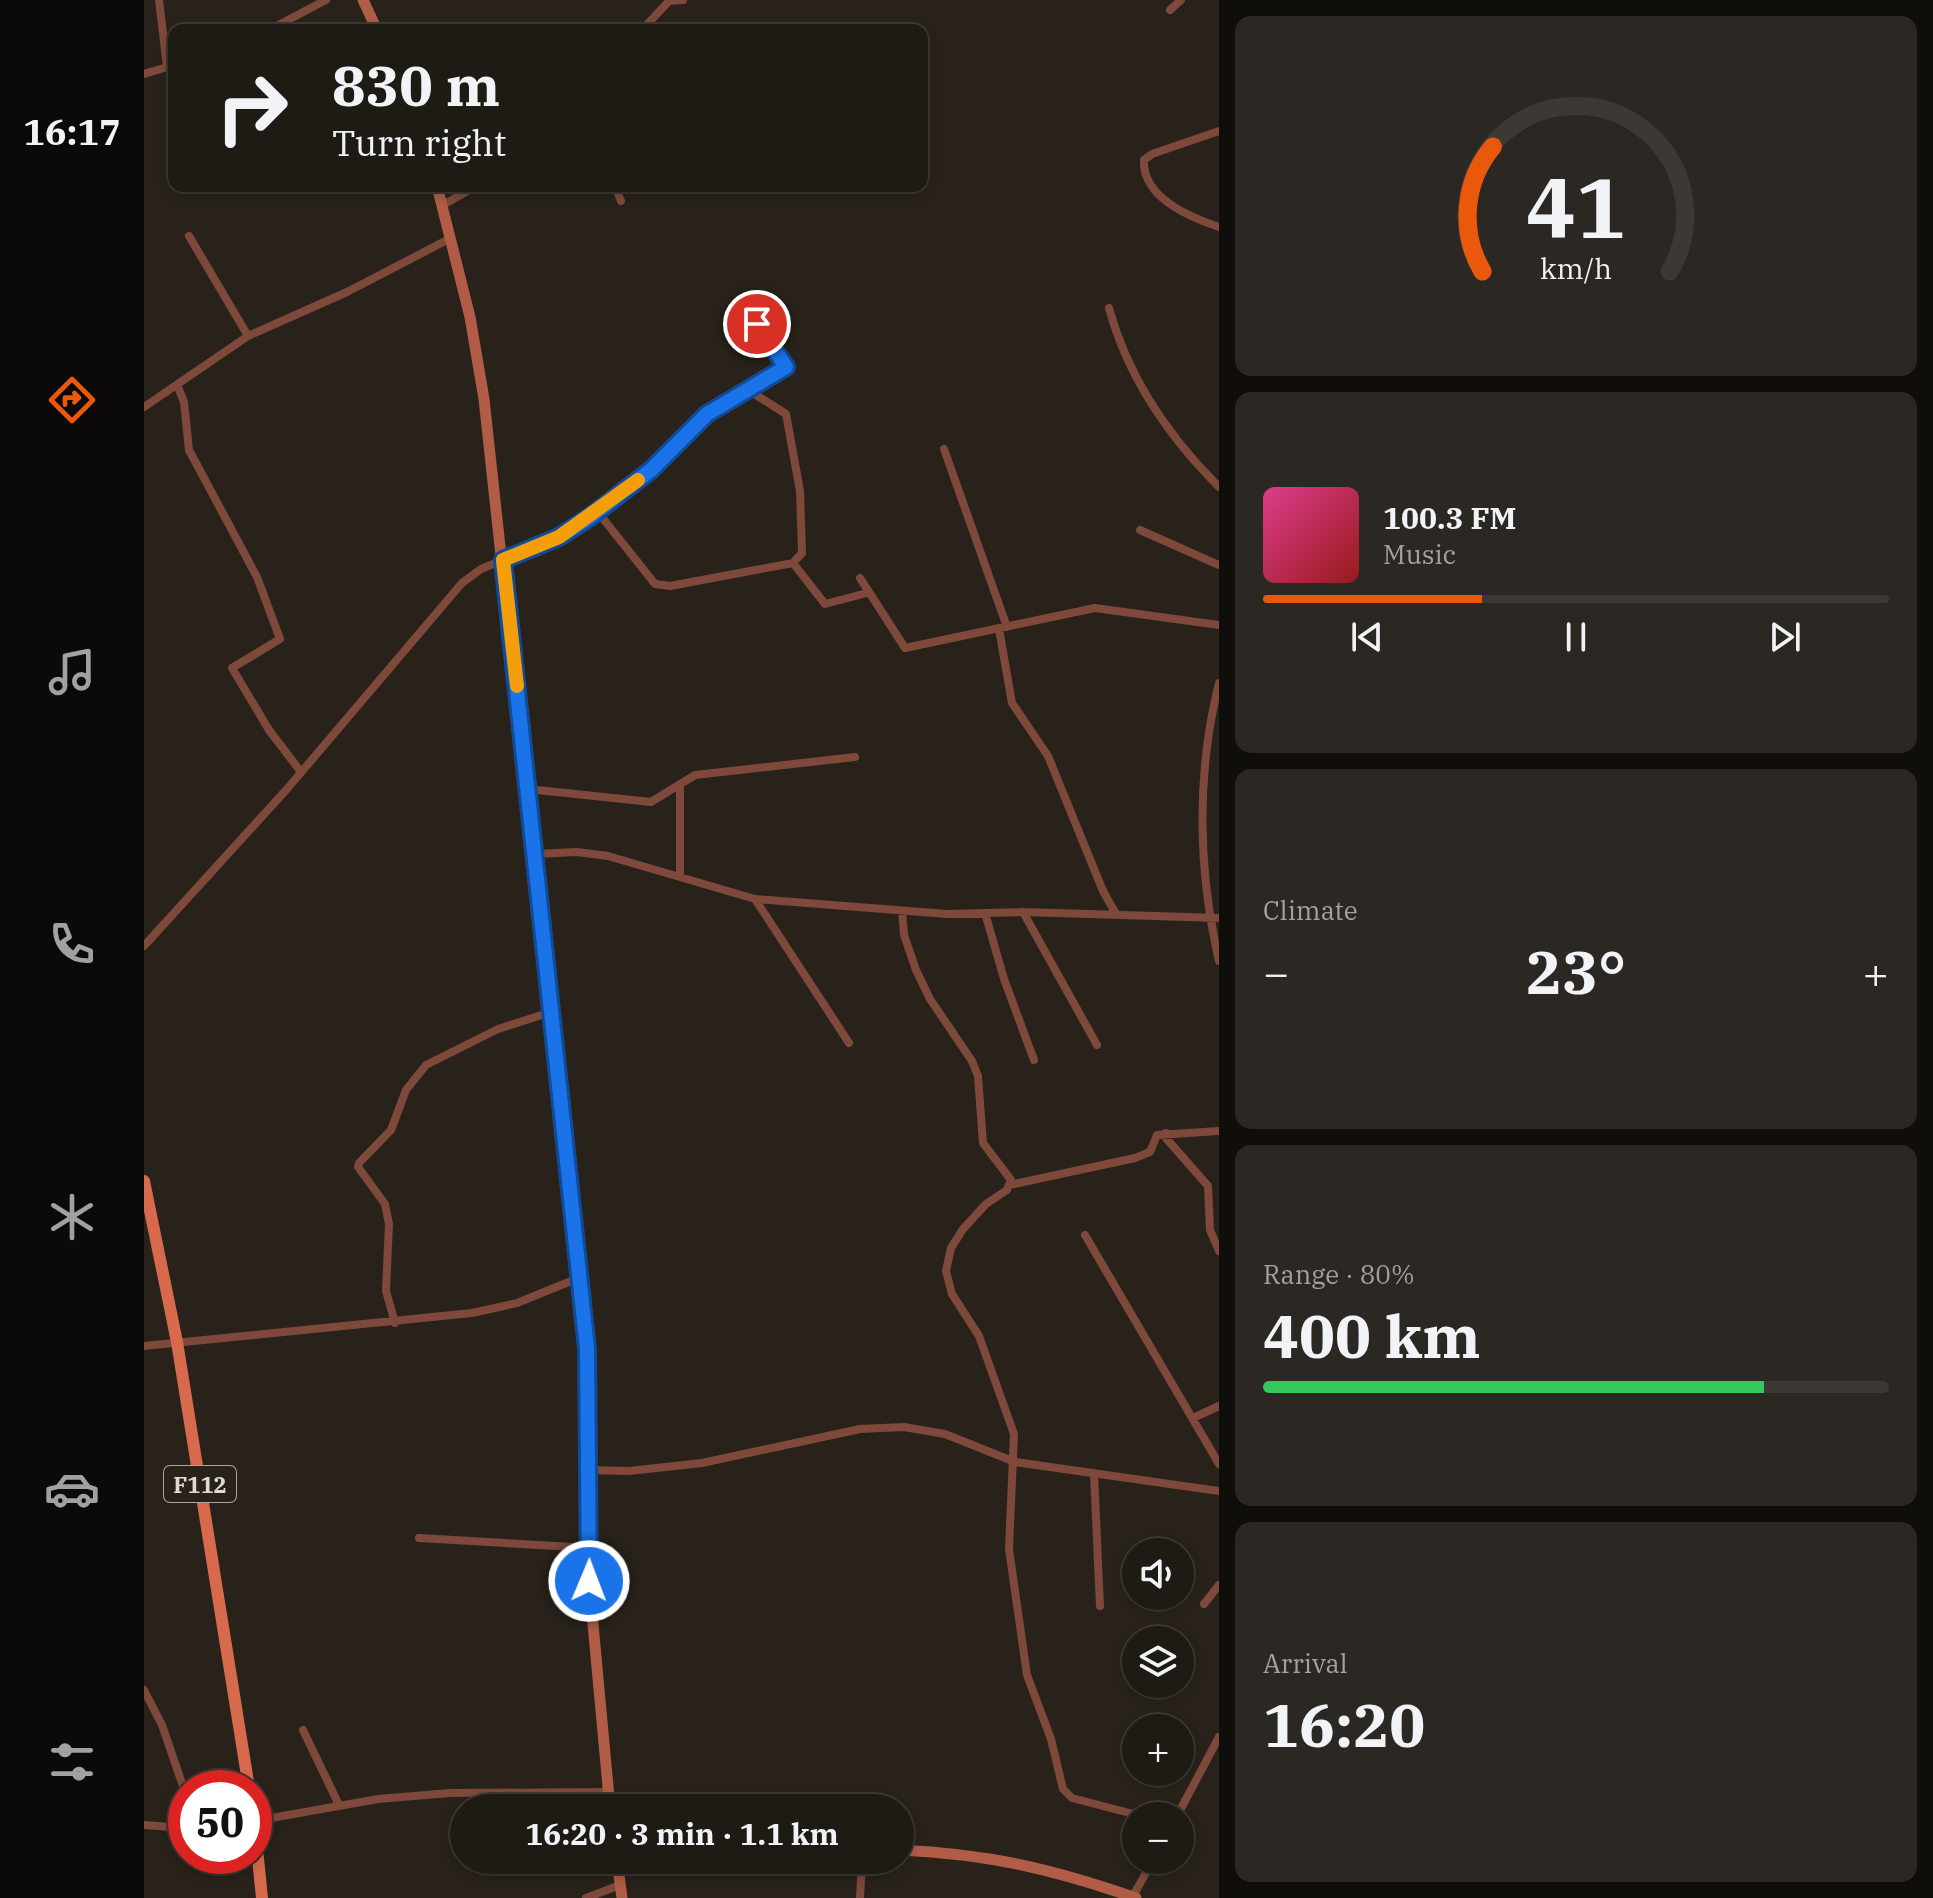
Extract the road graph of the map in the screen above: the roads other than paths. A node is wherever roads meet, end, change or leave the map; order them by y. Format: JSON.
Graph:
{"nodes":[{"id":1,"x":159,"y":0,"type":"edge"},
{"id":2,"x":326,"y":0,"type":"edge"},
{"id":3,"x":363,"y":0,"type":"edge"},
{"id":4,"x":683,"y":0,"type":"edge"},
{"id":5,"x":1181,"y":0,"type":"edge"},
{"id":6,"x":1170,"y":10,"type":"dead end"},
{"id":7,"x":280,"y":24,"type":"edge"},
{"id":8,"x":374,"y":24,"type":"edge"},
{"id":9,"x":648,"y":24,"type":"edge"},
{"id":10,"x":168,"y":54,"type":"edge"},
{"id":11,"x":168,"y":67,"type":"edge"},
{"id":12,"x":144,"y":74,"type":"edge"},
{"id":13,"x":1219,"y":131,"type":"edge"},
{"id":14,"x":439,"y":192,"type":"edge"},
{"id":15,"x":466,"y":192,"type":"edge"},
{"id":16,"x":617,"y":192,"type":"edge"},
{"id":17,"x":621,"y":201,"type":"dead end"},
{"id":18,"x":443,"y":205,"type":"junction"},
{"id":19,"x":1219,"y":227,"type":"edge"},
{"id":20,"x":189,"y":236,"type":"dead end"},
{"id":21,"x":451,"y":238,"type":"junction"},
{"id":22,"x":1109,"y":308,"type":"dead end"},
{"id":23,"x":757,"y":324,"type":"dead end"},
{"id":24,"x":248,"y":336,"type":"junction"},
{"id":25,"x":178,"y":387,"type":"junction"},
{"id":26,"x":748,"y":390,"type":"junction"},
{"id":27,"x":144,"y":407,"type":"edge"},
{"id":28,"x":944,"y":449,"type":"dead end"},
{"id":29,"x":1219,"y":487,"type":"edge"},
{"id":30,"x":597,"y":511,"type":"junction"},
{"id":31,"x":1140,"y":530,"type":"dead end"},
{"id":32,"x":503,"y":560,"type":"junction"},
{"id":33,"x":793,"y":563,"type":"junction"},
{"id":34,"x":1219,"y":565,"type":"edge"},
{"id":35,"x":860,"y":578,"type":"dead end"},
{"id":36,"x":867,"y":593,"type":"junction"},
{"id":37,"x":1219,"y":625,"type":"edge"},
{"id":38,"x":1003,"y":628,"type":"junction"},
{"id":39,"x":1219,"y":683,"type":"edge"},
{"id":40,"x":855,"y":757,"type":"dead end"},
{"id":41,"x":301,"y":772,"type":"junction"},
{"id":42,"x":680,"y":787,"type":"junction"},
{"id":43,"x":528,"y":789,"type":"junction"},
{"id":44,"x":535,"y":854,"type":"junction"},
{"id":45,"x":680,"y":877,"type":"junction"},
{"id":46,"x":755,"y":899,"type":"junction"},
{"id":47,"x":902,"y":911,"type":"junction"},
{"id":48,"x":1023,"y":912,"type":"junction"},
{"id":49,"x":985,"y":913,"type":"junction"},
{"id":50,"x":1116,"y":914,"type":"junction"},
{"id":51,"x":1208,"y":917,"type":"junction"},
{"id":52,"x":1219,"y":918,"type":"edge"},
{"id":53,"x":144,"y":946,"type":"edge"},
{"id":54,"x":1219,"y":961,"type":"edge"},
{"id":55,"x":551,"y":1012,"type":"junction"},
{"id":56,"x":849,"y":1043,"type":"dead end"},
{"id":57,"x":1097,"y":1045,"type":"dead end"},
{"id":58,"x":1034,"y":1060,"type":"dead end"},
{"id":59,"x":1219,"y":1131,"type":"edge"},
{"id":60,"x":1166,"y":1133,"type":"junction"},
{"id":61,"x":144,"y":1181,"type":"edge"},
{"id":62,"x":1010,"y":1185,"type":"junction"},
{"id":63,"x":1085,"y":1235,"type":"dead end"},
{"id":64,"x":1219,"y":1251,"type":"edge"},
{"id":65,"x":581,"y":1277,"type":"junction"},
{"id":66,"x":395,"y":1323,"type":"junction"},
{"id":67,"x":177,"y":1342,"type":"junction"},
{"id":68,"x":144,"y":1346,"type":"edge"},
{"id":69,"x":1219,"y":1406,"type":"edge"},
{"id":70,"x":1193,"y":1418,"type":"junction"},
{"id":71,"x":1015,"y":1462,"type":"junction"},
{"id":72,"x":1219,"y":1464,"type":"edge"},
{"id":73,"x":590,"y":1470,"type":"junction"},
{"id":74,"x":1094,"y":1474,"type":"junction"},
{"id":75,"x":1219,"y":1491,"type":"edge"},
{"id":76,"x":419,"y":1538,"type":"dead end"},
{"id":77,"x":590,"y":1548,"type":"junction"},
{"id":78,"x":1219,"y":1585,"type":"edge"},
{"id":79,"x":1204,"y":1604,"type":"dead end"},
{"id":80,"x":1100,"y":1606,"type":"dead end"},
{"id":81,"x":144,"y":1690,"type":"edge"},
{"id":82,"x":303,"y":1730,"type":"dead end"},
{"id":83,"x":1219,"y":1737,"type":"edge"},
{"id":84,"x":177,"y":1770,"type":"edge"},
{"id":85,"x":246,"y":1770,"type":"edge"},
{"id":86,"x":608,"y":1792,"type":"joint"},
{"id":87,"x":1184,"y":1802,"type":"edge"},
{"id":88,"x":339,"y":1805,"type":"junction"},
{"id":89,"x":1122,"y":1811,"type":"edge"},
{"id":90,"x":272,"y":1817,"type":"edge"},
{"id":91,"x":144,"y":1825,"type":"edge"},
{"id":92,"x":168,"y":1827,"type":"edge"},
{"id":93,"x":914,"y":1851,"type":"edge"},
{"id":94,"x":260,"y":1874,"type":"edge"},
{"id":95,"x":619,"y":1874,"type":"edge"},
{"id":96,"x":861,"y":1874,"type":"edge"},
{"id":97,"x":1146,"y":1874,"type":"edge"},
{"id":98,"x":620,"y":1885,"type":"junction"},
{"id":99,"x":262,"y":1898,"type":"edge"},
{"id":100,"x":586,"y":1898,"type":"edge"},
{"id":101,"x":622,"y":1898,"type":"edge"},
{"id":102,"x":860,"y":1898,"type":"edge"},
{"id":103,"x":1134,"y":1898,"type":"edge"}],
"edges":[{"from":1,"to":10,"type":"street"},
{"from":2,"to":7,"type":"street"},
{"from":3,"to":8,"type":"main road"},
{"from":4,"to":9,"type":"street"},
{"from":5,"to":6,"type":"street"},
{"from":11,"to":12,"type":"street"},
{"from":13,"to":19,"type":"street"},
{"from":14,"to":18,"type":"main road"},
{"from":15,"to":18,"type":"street"},
{"from":16,"to":17,"type":"street"},
{"from":18,"to":21,"type":"main road"},
{"from":20,"to":24,"type":"street"},
{"from":21,"to":24,"type":"street"},
{"from":21,"to":32,"type":"main road"},
{"from":22,"to":29,"type":"street"},
{"from":23,"to":26,"type":"street"},
{"from":24,"to":25,"type":"street"},
{"from":25,"to":27,"type":"street"},
{"from":25,"to":41,"type":"street"},
{"from":26,"to":30,"type":"street"},
{"from":26,"to":33,"type":"street"},
{"from":28,"to":38,"type":"street"},
{"from":30,"to":32,"type":"street"},
{"from":30,"to":33,"type":"street"},
{"from":31,"to":34,"type":"street"},
{"from":32,"to":41,"type":"street"},
{"from":32,"to":43,"type":"main road"},
{"from":33,"to":36,"type":"street"},
{"from":35,"to":36,"type":"street"},
{"from":36,"to":38,"type":"street"},
{"from":37,"to":38,"type":"street"},
{"from":38,"to":50,"type":"street"},
{"from":39,"to":51,"type":"street"},
{"from":40,"to":42,"type":"street"},
{"from":41,"to":53,"type":"street"},
{"from":42,"to":43,"type":"street"},
{"from":42,"to":45,"type":"street"},
{"from":43,"to":44,"type":"main road"},
{"from":44,"to":45,"type":"street"},
{"from":44,"to":55,"type":"main road"},
{"from":45,"to":46,"type":"street"},
{"from":46,"to":47,"type":"street"},
{"from":46,"to":56,"type":"street"},
{"from":47,"to":49,"type":"street"},
{"from":47,"to":62,"type":"street"},
{"from":48,"to":49,"type":"street"},
{"from":48,"to":50,"type":"street"},
{"from":48,"to":57,"type":"street"},
{"from":49,"to":58,"type":"street"},
{"from":50,"to":51,"type":"street"},
{"from":51,"to":52,"type":"street"},
{"from":51,"to":54,"type":"street"},
{"from":55,"to":65,"type":"main road"},
{"from":55,"to":66,"type":"street"},
{"from":59,"to":60,"type":"street"},
{"from":60,"to":62,"type":"street"},
{"from":60,"to":64,"type":"street"},
{"from":61,"to":67,"type":"main road","number":"F112"},
{"from":62,"to":71,"type":"street"},
{"from":63,"to":70,"type":"street"},
{"from":65,"to":66,"type":"street"},
{"from":65,"to":73,"type":"main road"},
{"from":66,"to":67,"type":"street"},
{"from":67,"to":68,"type":"street"},
{"from":67,"to":85,"type":"main road","number":"F112"},
{"from":69,"to":70,"type":"street"},
{"from":70,"to":72,"type":"street"},
{"from":71,"to":73,"type":"street"},
{"from":71,"to":74,"type":"street"},
{"from":71,"to":89,"type":"street"},
{"from":73,"to":77,"type":"main road"},
{"from":74,"to":75,"type":"street"},
{"from":74,"to":80,"type":"street"},
{"from":76,"to":77,"type":"street"},
{"from":77,"to":86,"type":"main road"},
{"from":78,"to":79,"type":"street"},
{"from":81,"to":84,"type":"street"},
{"from":82,"to":88,"type":"street"},
{"from":83,"to":87,"type":"street"},
{"from":86,"to":88,"type":"street"},
{"from":88,"to":90,"type":"street"},
{"from":91,"to":92,"type":"street"},
{"from":93,"to":103,"type":"main road"},
{"from":94,"to":99,"type":"main road"},
{"from":95,"to":98,"type":"main road"},
{"from":96,"to":102,"type":"street"},
{"from":97,"to":103,"type":"street"},
{"from":98,"to":100,"type":"street"},
{"from":98,"to":101,"type":"main road"}]}
